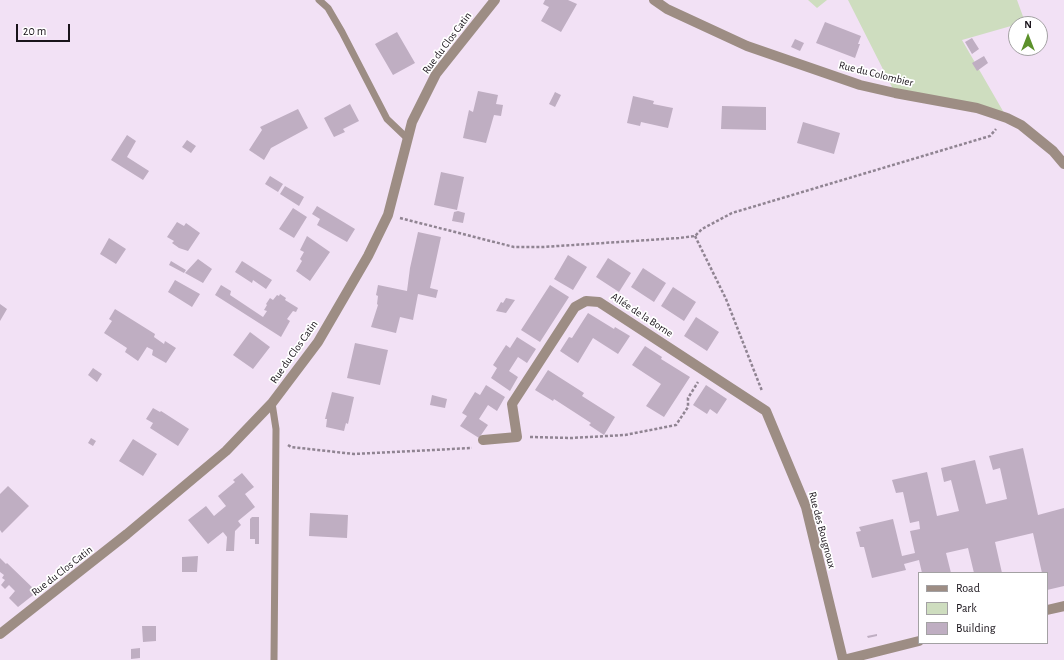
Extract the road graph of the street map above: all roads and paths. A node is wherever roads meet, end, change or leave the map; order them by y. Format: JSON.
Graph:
{"nodes":[{"id":1,"x":319,"y":0,"type":"edge"},
{"id":2,"x":495,"y":0,"type":"edge"},
{"id":3,"x":654,"y":0,"type":"edge"},
{"id":4,"x":1007,"y":118,"type":"junction"},
{"id":5,"x":408,"y":139,"type":"junction"},
{"id":6,"x":1064,"y":164,"type":"edge"},
{"id":7,"x":388,"y":215,"type":"junction"},
{"id":8,"x":695,"y":236,"type":"junction"},
{"id":9,"x":705,"y":370,"type":"junction"},
{"id":10,"x":272,"y":403,"type":"junction"},
{"id":11,"x":766,"y":410,"type":"junction"},
{"id":12,"x":518,"y":437,"type":"junction"},
{"id":13,"x":276,"y":438,"type":"junction"},
{"id":14,"x":483,"y":440,"type":"joint"},
{"id":15,"x":1064,"y":606,"type":"edge"},
{"id":16,"x":1048,"y":610,"type":"edge"},
{"id":17,"x":0,"y":634,"type":"edge"},
{"id":18,"x":918,"y":641,"type":"edge"},
{"id":19,"x":274,"y":660,"type":"edge"},
{"id":20,"x":843,"y":660,"type":"edge"}],
"edges":[{"from":1,"to":5,"type":"lane"},
{"from":2,"to":5,"type":"street","name":"Rue du Clos Catin"},
{"from":3,"to":4,"type":"street","name":"Rue du Colombier"},
{"from":4,"to":6,"type":"street","name":"Rue du Colombier"},
{"from":4,"to":8,"type":"path"},
{"from":5,"to":7,"type":"street","name":"Rue du Clos Catin"},
{"from":7,"to":8,"type":"path"},
{"from":7,"to":10,"type":"street","name":"Rue du Clos Catin"},
{"from":8,"to":11,"type":"path"},
{"from":9,"to":11,"type":"street","name":"Allée de la Borne"},
{"from":9,"to":12,"type":"path"},
{"from":9,"to":12,"type":"street","name":"Allée de la Borne"},
{"from":10,"to":13,"type":"lane"},
{"from":10,"to":17,"type":"street","name":"Rue du Clos Catin"},
{"from":11,"to":20,"type":"street","name":"Rue des Bougnoux"},
{"from":12,"to":14,"type":"street"},
{"from":13,"to":14,"type":"path"},
{"from":13,"to":19,"type":"lane"},
{"from":15,"to":16,"type":"street"},
{"from":18,"to":20,"type":"street"}]}
